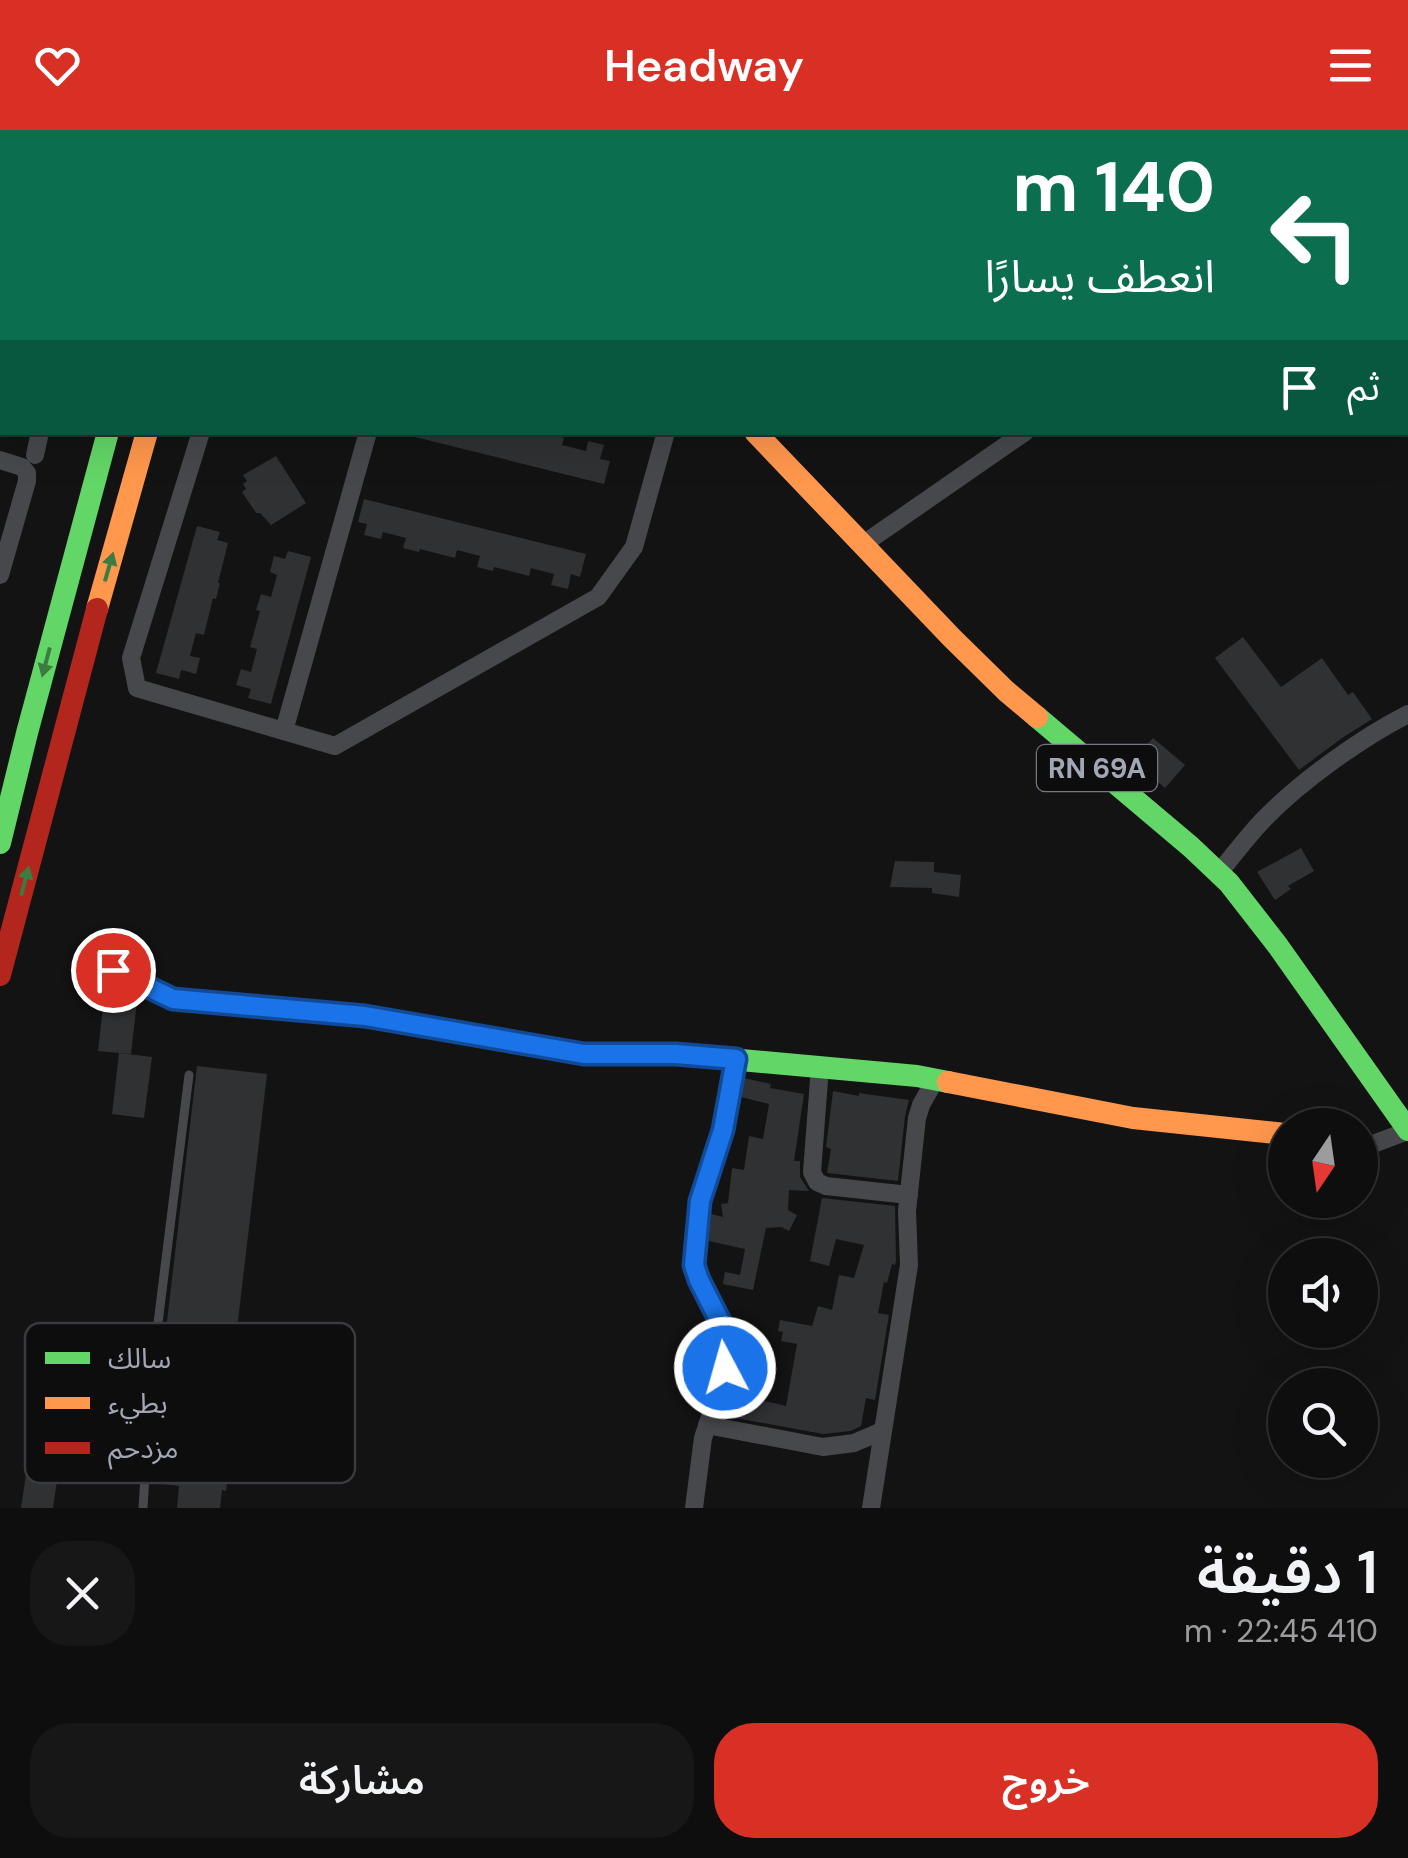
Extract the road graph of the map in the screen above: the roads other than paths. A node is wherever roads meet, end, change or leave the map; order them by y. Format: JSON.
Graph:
{"nodes":[{"id":1,"x":39,"y":435,"type":"edge"},
{"id":2,"x":107,"y":435,"type":"edge"},
{"id":3,"x":145,"y":435,"type":"edge"},
{"id":4,"x":200,"y":435,"type":"edge"},
{"id":5,"x":367,"y":435,"type":"edge"},
{"id":6,"x":661,"y":435,"type":"edge"},
{"id":7,"x":757,"y":435,"type":"edge"},
{"id":8,"x":1021,"y":435,"type":"edge"},
{"id":9,"x":35,"y":455,"type":"dead end"},
{"id":10,"x":0,"y":460,"type":"edge"},
{"id":11,"x":862,"y":545,"type":"junction"},
{"id":12,"x":0,"y":575,"type":"edge"},
{"id":13,"x":1408,"y":714,"type":"edge"},
{"id":14,"x":284,"y":731,"type":"junction"},
{"id":15,"x":0,"y":843,"type":"edge"},
{"id":16,"x":1218,"y":873,"type":"junction"},
{"id":17,"x":113,"y":970,"type":"dead end"},
{"id":18,"x":0,"y":975,"type":"edge"},
{"id":19,"x":736,"y":1059,"type":"junction"},
{"id":20,"x":820,"y":1067,"type":"junction"},
{"id":21,"x":189,"y":1075,"type":"dead end"},
{"id":22,"x":935,"y":1080,"type":"junction"},
{"id":23,"x":1408,"y":1130,"type":"edge"},
{"id":24,"x":1268,"y":1132,"type":"edge"},
{"id":25,"x":1378,"y":1142,"type":"edge"},
{"id":26,"x":909,"y":1195,"type":"junction"},
{"id":27,"x":157,"y":1323,"type":"edge"},
{"id":28,"x":707,"y":1425,"type":"junction"},
{"id":29,"x":882,"y":1431,"type":"junction"},
{"id":30,"x":145,"y":1483,"type":"edge"},
{"id":31,"x":144,"y":1508,"type":"edge"},
{"id":32,"x":694,"y":1508,"type":"edge"},
{"id":33,"x":871,"y":1508,"type":"edge"}],
"edges":[{"from":1,"to":9,"type":"street"},
{"from":2,"to":15,"type":"main road","one_way":true},
{"from":18,"to":3,"type":"main road","one_way":true},
{"from":4,"to":14,"type":"street"},
{"from":5,"to":14,"type":"street"},
{"from":6,"to":14,"type":"street"},
{"from":7,"to":11,"type":"main road","number":"RN 69A"},
{"from":8,"to":11,"type":"street"},
{"from":10,"to":12,"type":"street"},
{"from":11,"to":16,"type":"main road","number":"RN 69A"},
{"from":13,"to":16,"type":"street"},
{"from":16,"to":23,"type":"main road","number":"RN 69A"},
{"from":17,"to":19,"type":"main road"},
{"from":19,"to":20,"type":"main road"},
{"from":19,"to":28,"type":"street"},
{"from":20,"to":22,"type":"main road"},
{"from":20,"to":26,"type":"street"},
{"from":21,"to":27,"type":"lane"},
{"from":22,"to":24,"type":"main road"},
{"from":22,"to":26,"type":"street"},
{"from":23,"to":25,"type":"street"},
{"from":26,"to":29,"type":"street"},
{"from":28,"to":29,"type":"street"},
{"from":28,"to":32,"type":"street"},
{"from":29,"to":33,"type":"street"},
{"from":30,"to":31,"type":"lane"}]}
